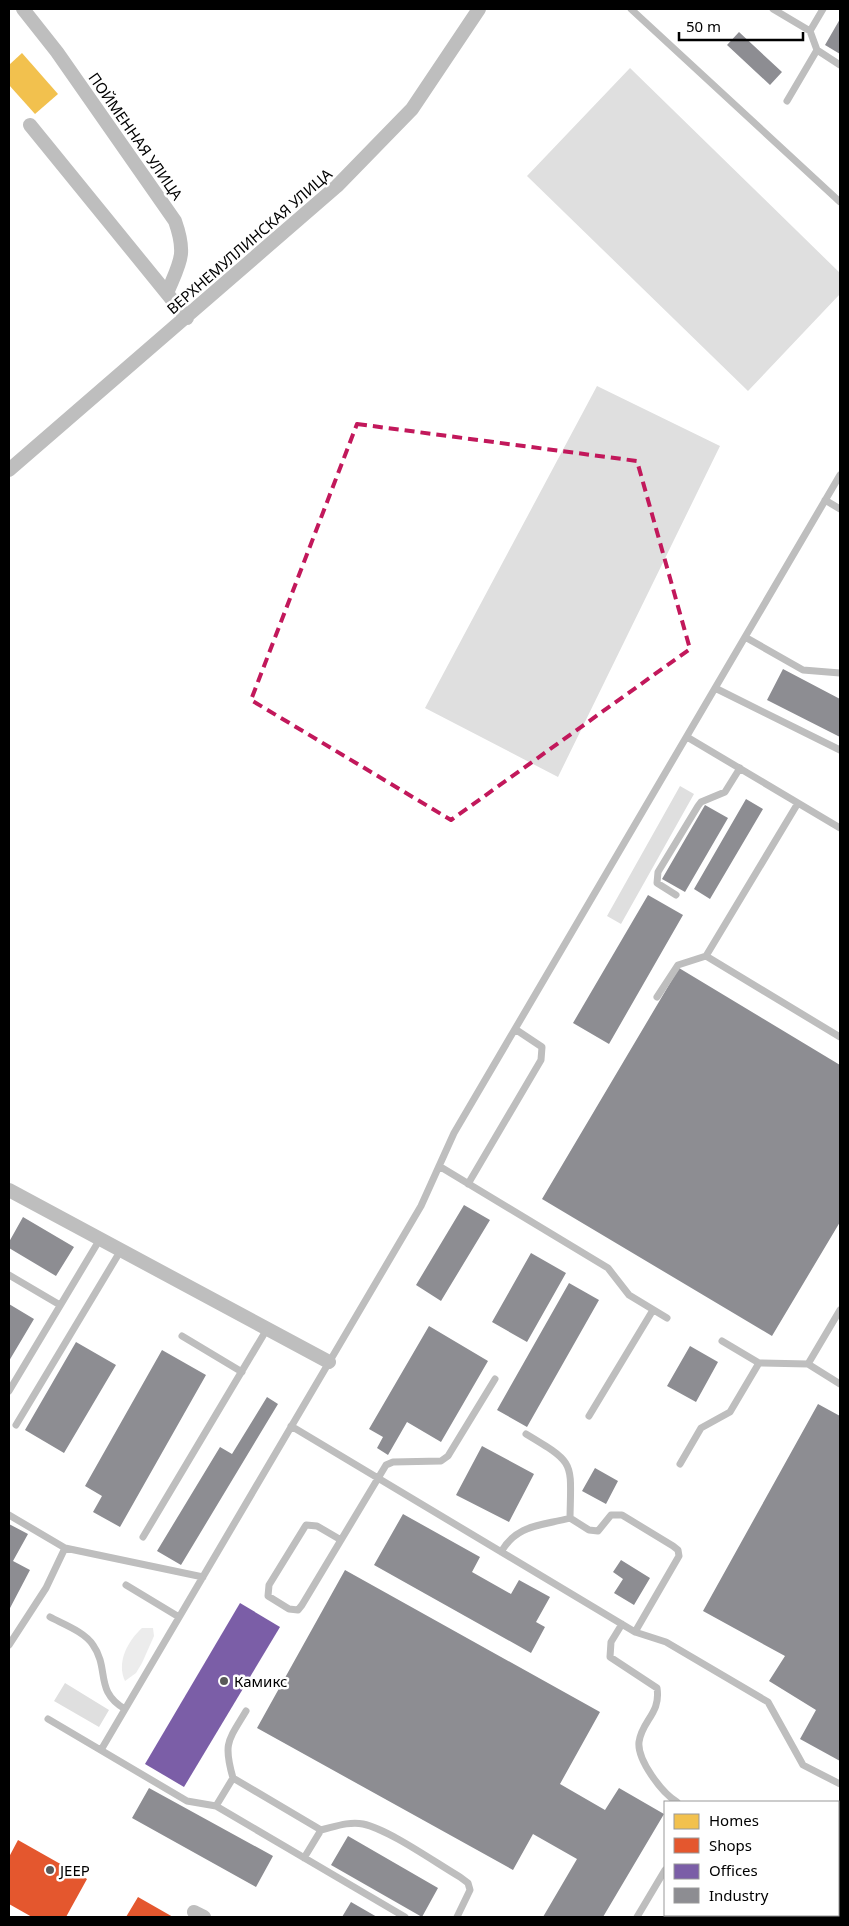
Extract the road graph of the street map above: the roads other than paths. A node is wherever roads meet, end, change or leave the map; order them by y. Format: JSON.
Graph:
{"nodes":[{"id":1,"x":23,"y":9,"type":"edge"},
{"id":2,"x":479,"y":9,"type":"edge"},
{"id":3,"x":631,"y":9,"type":"edge"},
{"id":4,"x":773,"y":9,"type":"edge"},
{"id":5,"x":823,"y":9,"type":"edge"},
{"id":6,"x":810,"y":31,"type":"junction"},
{"id":7,"x":816,"y":50,"type":"junction"},
{"id":8,"x":840,"y":64,"type":"edge"},
{"id":9,"x":786,"y":101,"type":"dead end"},
{"id":10,"x":30,"y":125,"type":"dead end"},
{"id":11,"x":840,"y":202,"type":"edge"},
{"id":12,"x":167,"y":293,"type":"junction"},
{"id":13,"x":187,"y":318,"type":"junction"},
{"id":14,"x":10,"y":467,"type":"edge"},
{"id":15,"x":840,"y":475,"type":"edge"},
{"id":16,"x":825,"y":500,"type":"junction"},
{"id":17,"x":840,"y":509,"type":"edge"},
{"id":18,"x":745,"y":637,"type":"junction"},
{"id":19,"x":840,"y":672,"type":"edge"},
{"id":20,"x":715,"y":688,"type":"junction"},
{"id":21,"x":687,"y":737,"type":"junction"},
{"id":22,"x":840,"y":750,"type":"edge"},
{"id":23,"x":740,"y":768,"type":"junction"},
{"id":24,"x":798,"y":803,"type":"junction"},
{"id":25,"x":840,"y":828,"type":"edge"},
{"id":26,"x":676,"y":895,"type":"dead end"},
{"id":27,"x":706,"y":956,"type":"junction"},
{"id":28,"x":657,"y":997,"type":"dead end"},
{"id":29,"x":515,"y":1030,"type":"junction"},
{"id":30,"x":840,"y":1036,"type":"edge"},
{"id":31,"x":439,"y":1166,"type":"junction"},
{"id":32,"x":468,"y":1184,"type":"junction"},
{"id":33,"x":9,"y":1190,"type":"edge"},
{"id":34,"x":100,"y":1239,"type":"junction"},
{"id":35,"x":121,"y":1250,"type":"junction"},
{"id":36,"x":9,"y":1275,"type":"edge"},
{"id":37,"x":60,"y":1305,"type":"junction"},
{"id":38,"x":652,"y":1310,"type":"junction"},
{"id":39,"x":840,"y":1310,"type":"edge"},
{"id":40,"x":667,"y":1318,"type":"dead end"},
{"id":41,"x":267,"y":1329,"type":"junction"},
{"id":42,"x":182,"y":1336,"type":"dead end"},
{"id":43,"x":722,"y":1341,"type":"dead end"},
{"id":44,"x":328,"y":1362,"type":"junction"},
{"id":45,"x":759,"y":1363,"type":"junction"},
{"id":46,"x":808,"y":1364,"type":"junction"},
{"id":47,"x":242,"y":1372,"type":"junction"},
{"id":48,"x":495,"y":1379,"type":"dead end"},
{"id":49,"x":840,"y":1384,"type":"edge"},
{"id":50,"x":9,"y":1391,"type":"edge"},
{"id":51,"x":589,"y":1416,"type":"dead end"},
{"id":52,"x":16,"y":1425,"type":"dead end"},
{"id":53,"x":291,"y":1426,"type":"junction"},
{"id":54,"x":526,"y":1434,"type":"dead end"},
{"id":55,"x":680,"y":1464,"type":"dead end"},
{"id":56,"x":378,"y":1478,"type":"junction"},
{"id":57,"x":9,"y":1515,"type":"edge"},
{"id":58,"x":570,"y":1518,"type":"junction"},
{"id":59,"x":143,"y":1538,"type":"dead end"},
{"id":60,"x":341,"y":1540,"type":"junction"},
{"id":61,"x":65,"y":1548,"type":"junction"},
{"id":62,"x":501,"y":1552,"type":"junction"},
{"id":63,"x":203,"y":1577,"type":"junction"},
{"id":64,"x":126,"y":1585,"type":"dead end"},
{"id":65,"x":50,"y":1617,"type":"dead end"},
{"id":66,"x":179,"y":1617,"type":"junction"},
{"id":67,"x":622,"y":1624,"type":"junction"},
{"id":68,"x":635,"y":1632,"type":"junction"},
{"id":69,"x":9,"y":1645,"type":"edge"},
{"id":70,"x":125,"y":1710,"type":"junction"},
{"id":71,"x":246,"y":1711,"type":"dead end"},
{"id":72,"x":48,"y":1719,"type":"dead end"},
{"id":73,"x":101,"y":1750,"type":"junction"},
{"id":74,"x":233,"y":1778,"type":"junction"},
{"id":75,"x":840,"y":1784,"type":"edge"},
{"id":76,"x":676,"y":1801,"type":"edge"},
{"id":77,"x":216,"y":1806,"type":"junction"},
{"id":78,"x":321,"y":1830,"type":"junction"},
{"id":79,"x":304,"y":1858,"type":"junction"},
{"id":80,"x":664,"y":1872,"type":"edge"},
{"id":81,"x":405,"y":1917,"type":"edge"},
{"id":82,"x":456,"y":1917,"type":"edge"},
{"id":83,"x":638,"y":1917,"type":"edge"}],
"edges":[{"from":1,"to":12,"type":"street","name":"ПОЙМЕННАЯ УЛИЦА"},
{"from":2,"to":13,"type":"street","name":"ВЕРХНЕМУЛЛИНСКАЯ УЛИЦА"},
{"from":3,"to":11,"type":"lane"},
{"from":4,"to":6,"type":"lane"},
{"from":5,"to":6,"type":"lane"},
{"from":6,"to":7,"type":"lane"},
{"from":7,"to":8,"type":"lane"},
{"from":7,"to":9,"type":"lane"},
{"from":10,"to":12,"type":"street"},
{"from":12,"to":13,"type":"street"},
{"from":13,"to":14,"type":"street","name":"ВЕРХНЕМУЛЛИНСКАЯ УЛИЦА"},
{"from":15,"to":16,"type":"lane"},
{"from":16,"to":17,"type":"lane"},
{"from":16,"to":18,"type":"lane"},
{"from":18,"to":19,"type":"lane"},
{"from":18,"to":20,"type":"lane"},
{"from":20,"to":21,"type":"lane"},
{"from":20,"to":22,"type":"lane"},
{"from":21,"to":23,"type":"lane"},
{"from":21,"to":29,"type":"lane"},
{"from":23,"to":24,"type":"lane"},
{"from":23,"to":26,"type":"lane"},
{"from":24,"to":25,"type":"lane"},
{"from":24,"to":27,"type":"lane"},
{"from":27,"to":28,"type":"lane"},
{"from":27,"to":30,"type":"lane"},
{"from":29,"to":31,"type":"lane"},
{"from":29,"to":32,"type":"lane"},
{"from":31,"to":32,"type":"lane"},
{"from":31,"to":44,"type":"lane"},
{"from":32,"to":38,"type":"lane"},
{"from":33,"to":34,"type":"street"},
{"from":34,"to":35,"type":"street"},
{"from":34,"to":37,"type":"lane"},
{"from":35,"to":41,"type":"street"},
{"from":35,"to":52,"type":"lane"},
{"from":36,"to":37,"type":"lane"},
{"from":37,"to":50,"type":"lane"},
{"from":38,"to":40,"type":"lane"},
{"from":38,"to":51,"type":"lane"},
{"from":39,"to":46,"type":"lane"},
{"from":41,"to":44,"type":"street"},
{"from":41,"to":47,"type":"lane"},
{"from":42,"to":47,"type":"lane"},
{"from":43,"to":45,"type":"lane"},
{"from":44,"to":53,"type":"lane"},
{"from":45,"to":46,"type":"lane"},
{"from":45,"to":55,"type":"lane"},
{"from":46,"to":49,"type":"lane"},
{"from":47,"to":59,"type":"lane"},
{"from":48,"to":56,"type":"lane"},
{"from":53,"to":56,"type":"lane"},
{"from":53,"to":63,"type":"lane"},
{"from":54,"to":58,"type":"lane"},
{"from":56,"to":60,"type":"lane"},
{"from":56,"to":62,"type":"lane"},
{"from":57,"to":61,"type":"lane"},
{"from":58,"to":62,"type":"lane"},
{"from":58,"to":68,"type":"lane"},
{"from":60,"to":60,"type":"lane"},
{"from":61,"to":63,"type":"lane"},
{"from":61,"to":69,"type":"lane"},
{"from":62,"to":67,"type":"lane"},
{"from":63,"to":66,"type":"lane"},
{"from":64,"to":66,"type":"lane"},
{"from":65,"to":70,"type":"lane"},
{"from":66,"to":70,"type":"lane"},
{"from":67,"to":68,"type":"lane"},
{"from":67,"to":76,"type":"lane"},
{"from":68,"to":75,"type":"lane"},
{"from":70,"to":73,"type":"lane"},
{"from":71,"to":74,"type":"lane"},
{"from":72,"to":73,"type":"lane"},
{"from":73,"to":77,"type":"lane"},
{"from":74,"to":77,"type":"lane"},
{"from":74,"to":78,"type":"lane"},
{"from":77,"to":79,"type":"lane"},
{"from":78,"to":79,"type":"lane"},
{"from":78,"to":82,"type":"lane"},
{"from":79,"to":81,"type":"lane"},
{"from":80,"to":83,"type":"lane"}]}
